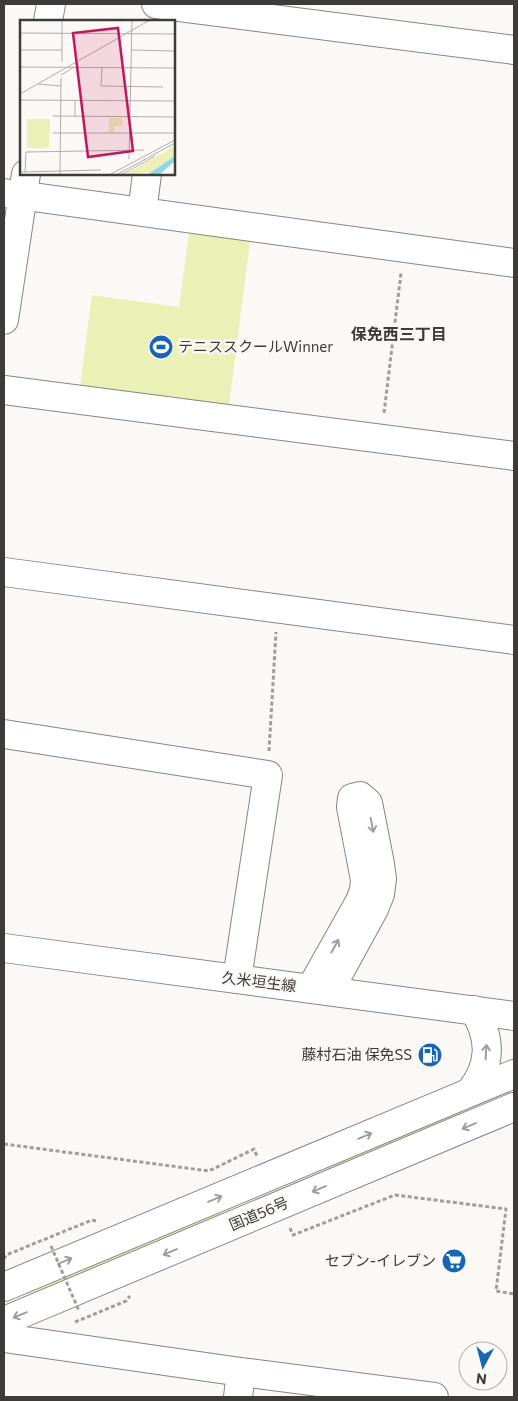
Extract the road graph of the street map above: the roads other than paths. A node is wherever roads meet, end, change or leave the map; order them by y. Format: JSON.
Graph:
{"nodes":[{"id":1,"x":51,"y":4,"type":"edge"},
{"id":2,"x":156,"y":4,"type":"edge"},
{"id":3,"x":48,"y":20,"type":"edge"},
{"id":4,"x":514,"y":50,"type":"edge"},
{"id":5,"x":147,"y":175,"type":"edge"},
{"id":6,"x":18,"y":188,"type":"edge"},
{"id":7,"x":142,"y":212,"type":"junction"},
{"id":8,"x":514,"y":263,"type":"edge"},
{"id":9,"x":4,"y":320,"type":"edge"},
{"id":10,"x":4,"y":390,"type":"edge"},
{"id":11,"x":514,"y":456,"type":"edge"},
{"id":12,"x":4,"y":572,"type":"edge"},
{"id":13,"x":514,"y":640,"type":"edge"},
{"id":14,"x":4,"y":734,"type":"edge"},
{"id":15,"x":4,"y":948,"type":"edge"},
{"id":16,"x":237,"y":979,"type":"junction"},
{"id":17,"x":320,"y":990,"type":"junction"},
{"id":18,"x":474,"y":1010,"type":"junction"},
{"id":19,"x":514,"y":1016,"type":"edge"},
{"id":20,"x":514,"y":1074,"type":"edge"},
{"id":21,"x":470,"y":1092,"type":"junction"},
{"id":22,"x":514,"y":1107,"type":"edge"},
{"id":23,"x":4,"y":1287,"type":"edge"},
{"id":24,"x":4,"y":1321,"type":"edge"},
{"id":25,"x":4,"y":1338,"type":"edge"},
{"id":26,"x":240,"y":1385,"type":"edge"},
{"id":27,"x":427,"y":1397,"type":"edge"}],
"edges":[{"from":1,"to":3,"type":"main road"},
{"from":2,"to":4,"type":"main road"},
{"from":5,"to":7,"type":"main road"},
{"from":6,"to":7,"type":"main road"},
{"from":6,"to":9,"type":"main road"},
{"from":7,"to":8,"type":"main road"},
{"from":10,"to":11,"type":"main road"},
{"from":12,"to":13,"type":"main road"},
{"from":14,"to":16,"type":"main road"},
{"from":15,"to":16,"type":"main road","name":"久米垣生線"},
{"from":16,"to":17,"type":"main road","name":"久米垣生線"},
{"from":17,"to":17,"type":"main road","one_way":true},
{"from":17,"to":18,"type":"main road","name":"久米垣生線"},
{"from":18,"to":19,"type":"main road","name":"久米垣生線"},
{"from":21,"to":18,"type":"main road","one_way":true},
{"from":20,"to":21,"type":"main road","name":"国道56号"},
{"from":23,"to":21,"type":"main road","name":"国道56号","one_way":true},
{"from":22,"to":24,"type":"main road","name":"国道56号","one_way":true},
{"from":25,"to":26,"type":"main road"},
{"from":26,"to":27,"type":"main road"}]}
